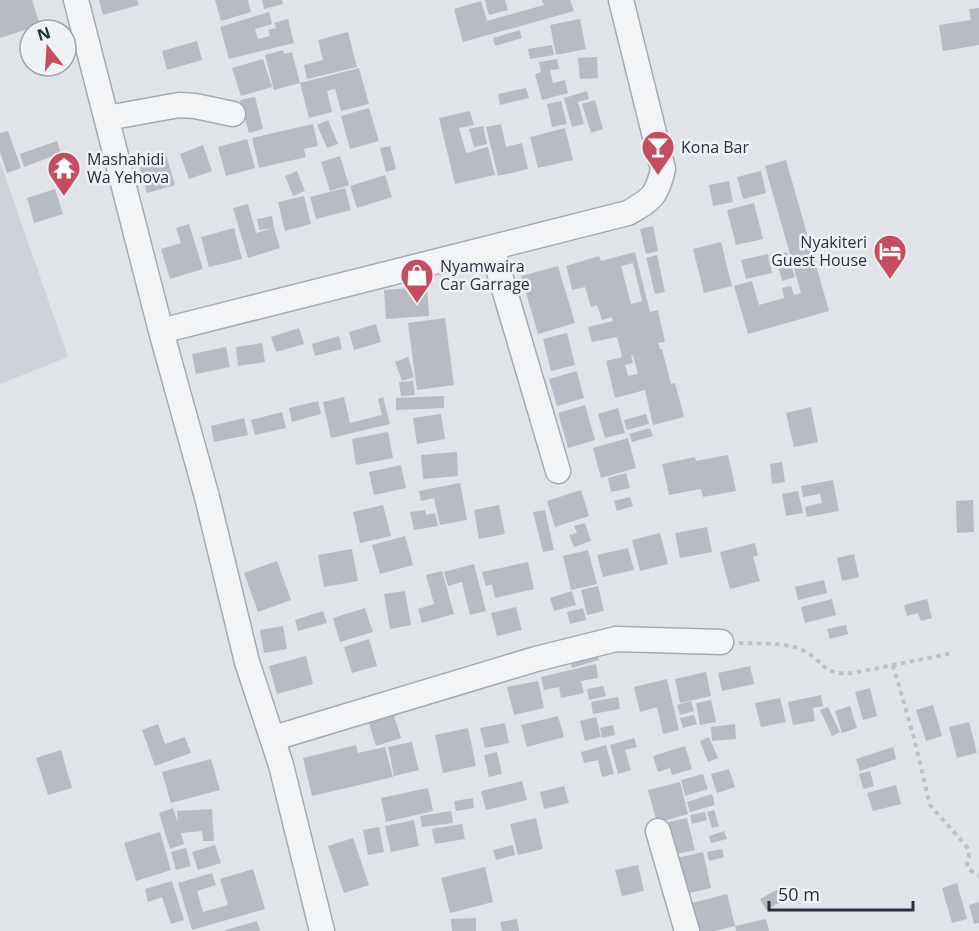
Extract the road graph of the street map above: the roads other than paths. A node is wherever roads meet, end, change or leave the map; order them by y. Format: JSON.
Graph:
{"nodes":[{"id":1,"x":76,"y":0,"type":"edge"},
{"id":2,"x":621,"y":0,"type":"edge"},
{"id":3,"x":233,"y":114,"type":"dead end"},
{"id":4,"x":107,"y":118,"type":"junction"},
{"id":5,"x":492,"y":248,"type":"junction"},
{"id":6,"x":161,"y":331,"type":"junction"},
{"id":7,"x":558,"y":471,"type":"dead end"},
{"id":8,"x":721,"y":642,"type":"road end"},
{"id":9,"x":274,"y":738,"type":"junction"},
{"id":10,"x":658,"y":831,"type":"dead end"},
{"id":11,"x":322,"y":931,"type":"edge"},
{"id":12,"x":687,"y":931,"type":"edge"}],
"edges":[{"from":1,"to":4,"type":"street"},
{"from":2,"to":5,"type":"street"},
{"from":3,"to":4,"type":"street"},
{"from":4,"to":6,"type":"street"},
{"from":5,"to":6,"type":"street"},
{"from":5,"to":7,"type":"street"},
{"from":6,"to":9,"type":"street"},
{"from":8,"to":9,"type":"street"},
{"from":9,"to":11,"type":"street"},
{"from":10,"to":12,"type":"street"}]}
